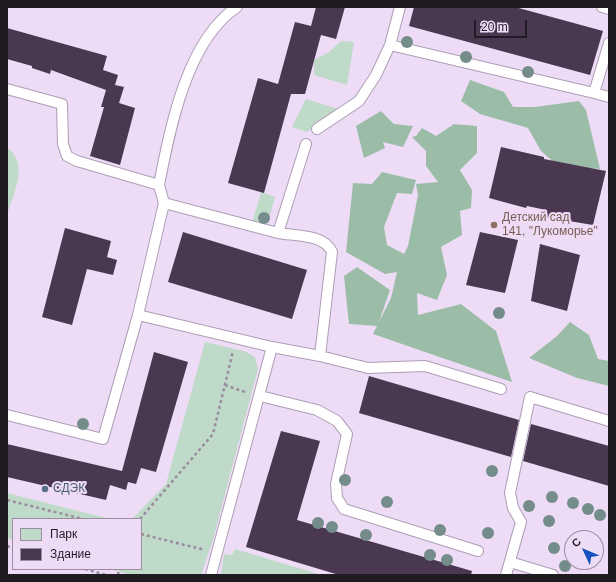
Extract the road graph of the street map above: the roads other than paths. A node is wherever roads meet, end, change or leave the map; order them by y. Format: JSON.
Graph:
{"nodes":[{"id":1,"x":237,"y":7,"type":"edge"},
{"id":2,"x":400,"y":7,"type":"edge"},
{"id":3,"x":602,"y":7,"type":"edge"},
{"id":4,"x":609,"y":9,"type":"edge"},
{"id":5,"x":609,"y":43,"type":"edge"},
{"id":6,"x":390,"y":45,"type":"junction"},
{"id":7,"x":7,"y":89,"type":"edge"},
{"id":8,"x":594,"y":93,"type":"junction"},
{"id":9,"x":609,"y":97,"type":"edge"},
{"id":10,"x":317,"y":129,"type":"dead end"},
{"id":11,"x":306,"y":144,"type":"dead end"},
{"id":12,"x":159,"y":185,"type":"junction"},
{"id":13,"x":164,"y":203,"type":"junction"},
{"id":14,"x":278,"y":233,"type":"junction"},
{"id":15,"x":138,"y":314,"type":"junction"},
{"id":16,"x":272,"y":347,"type":"junction"},
{"id":17,"x":320,"y":356,"type":"junction"},
{"id":18,"x":501,"y":389,"type":"dead end"},
{"id":19,"x":260,"y":396,"type":"junction"},
{"id":20,"x":7,"y":414,"type":"edge"},
{"id":21,"x":609,"y":421,"type":"edge"},
{"id":22,"x":478,"y":551,"type":"dead end"},
{"id":23,"x":510,"y":562,"type":"junction"},
{"id":24,"x":211,"y":575,"type":"edge"},
{"id":25,"x":506,"y":575,"type":"edge"},
{"id":26,"x":553,"y":575,"type":"edge"}],
"edges":[{"from":1,"to":12,"type":"lane"},
{"from":2,"to":6,"type":"lane"},
{"from":3,"to":4,"type":"lane"},
{"from":5,"to":8,"type":"lane"},
{"from":6,"to":8,"type":"lane"},
{"from":6,"to":10,"type":"lane"},
{"from":7,"to":12,"type":"lane"},
{"from":8,"to":9,"type":"lane"},
{"from":11,"to":14,"type":"lane"},
{"from":12,"to":13,"type":"lane"},
{"from":13,"to":14,"type":"lane"},
{"from":13,"to":15,"type":"lane"},
{"from":14,"to":17,"type":"lane"},
{"from":15,"to":16,"type":"lane"},
{"from":15,"to":20,"type":"lane"},
{"from":16,"to":17,"type":"lane"},
{"from":16,"to":19,"type":"lane"},
{"from":17,"to":18,"type":"lane"},
{"from":19,"to":22,"type":"lane"},
{"from":19,"to":24,"type":"lane"},
{"from":21,"to":23,"type":"lane"},
{"from":23,"to":25,"type":"lane"},
{"from":23,"to":26,"type":"lane"}]}
